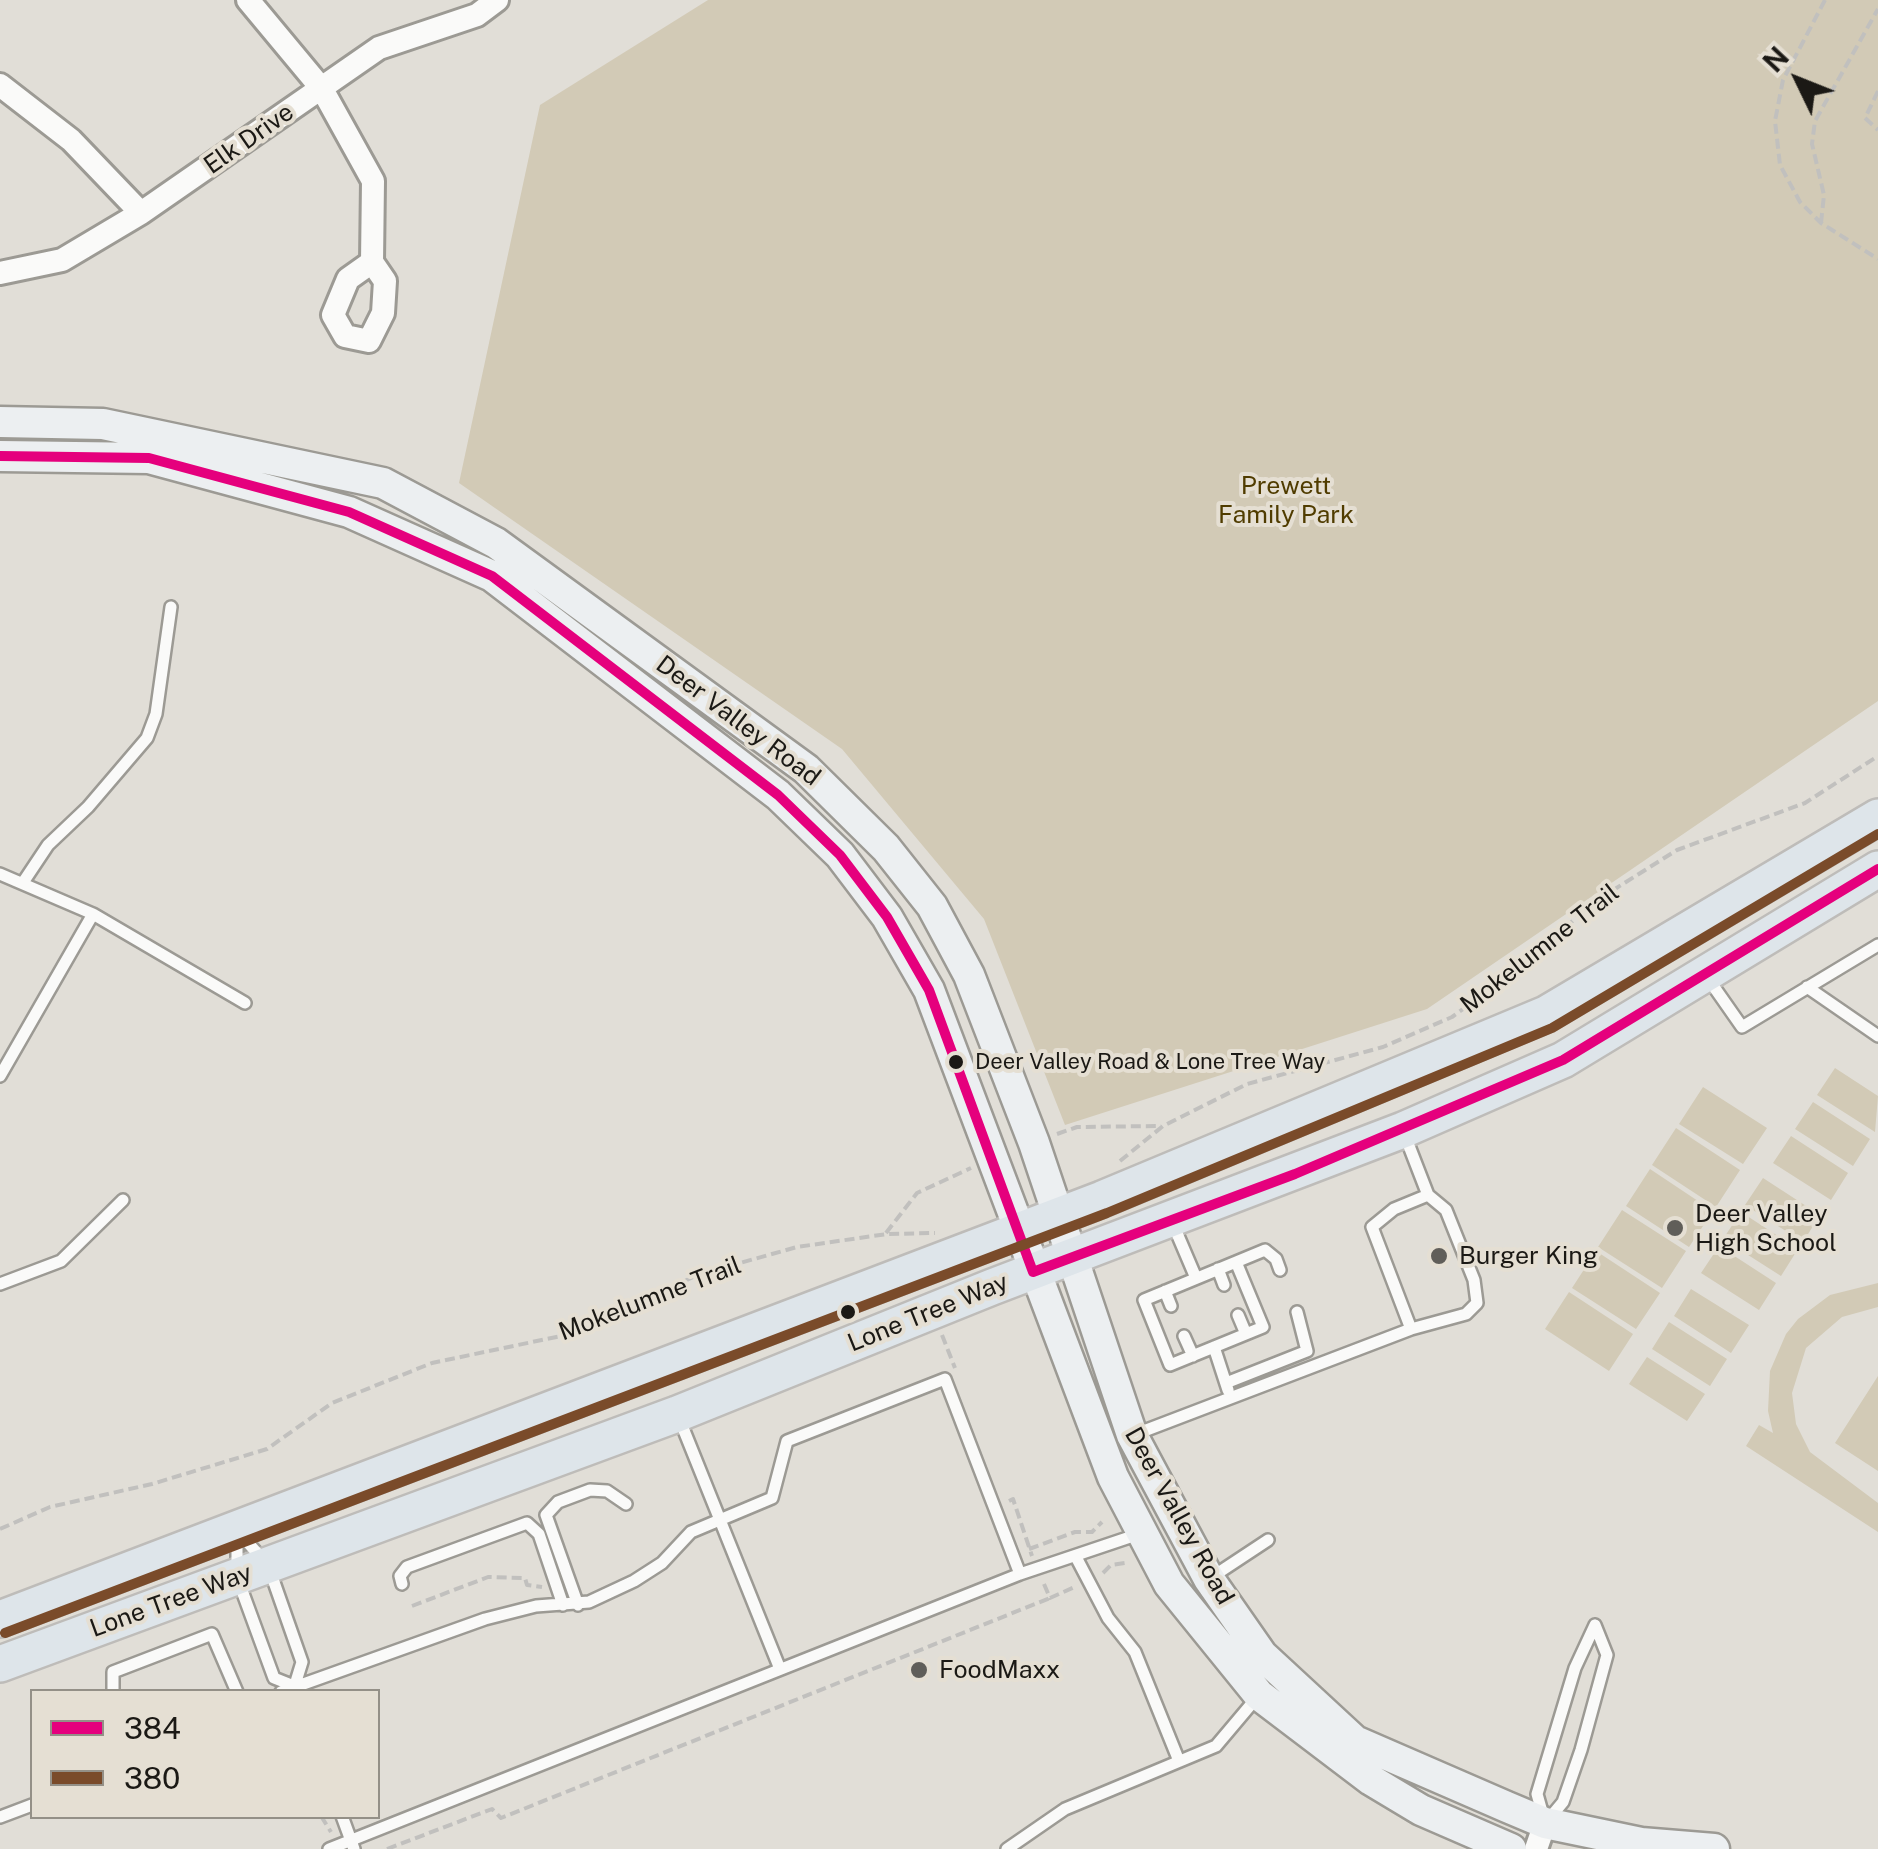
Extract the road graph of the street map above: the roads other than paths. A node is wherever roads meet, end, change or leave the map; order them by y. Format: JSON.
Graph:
{"nodes":[{"id":1,"x":248,"y":0,"type":"edge"},
{"id":2,"x":497,"y":0,"type":"edge"},
{"id":3,"x":0,"y":85,"type":"edge"},
{"id":4,"x":322,"y":88,"type":"junction"},
{"id":5,"x":141,"y":213,"type":"junction"},
{"id":6,"x":372,"y":262,"type":"dead end"},
{"id":7,"x":0,"y":273,"type":"edge"},
{"id":8,"x":0,"y":422,"type":"edge"},
{"id":9,"x":0,"y":456,"type":"edge"},
{"id":10,"x":170,"y":607,"type":"dead end"},
{"id":11,"x":1878,"y":817,"type":"edge"},
{"id":12,"x":1878,"y":869,"type":"edge"},
{"id":13,"x":0,"y":874,"type":"edge"},
{"id":14,"x":24,"y":881,"type":"junction"},
{"id":15,"x":93,"y":914,"type":"junction"},
{"id":16,"x":1878,"y":945,"type":"edge"},
{"id":17,"x":1705,"y":974,"type":"junction"},
{"id":18,"x":1808,"y":987,"type":"junction"},
{"id":19,"x":245,"y":1004,"type":"dead end"},
{"id":20,"x":1878,"y":1036,"type":"edge"},
{"id":21,"x":0,"y":1076,"type":"edge"},
{"id":22,"x":1403,"y":1130,"type":"junction"},
{"id":23,"x":1428,"y":1194,"type":"junction"},
{"id":24,"x":123,"y":1200,"type":"dead end"},
{"id":25,"x":1058,"y":1216,"type":"junction"},
{"id":26,"x":1171,"y":1220,"type":"junction"},
{"id":27,"x":1018,"y":1230,"type":"junction"},
{"id":28,"x":1071,"y":1258,"type":"junction"},
{"id":29,"x":1236,"y":1262,"type":"junction"},
{"id":30,"x":1218,"y":1269,"type":"junction"},
{"id":31,"x":1280,"y":1270,"type":"dead end"},
{"id":32,"x":1033,"y":1272,"type":"junction"},
{"id":33,"x":1196,"y":1278,"type":"junction"},
{"id":34,"x":0,"y":1284,"type":"edge"},
{"id":35,"x":1224,"y":1285,"type":"dead end"},
{"id":36,"x":1166,"y":1291,"type":"junction"},
{"id":37,"x":1171,"y":1306,"type":"dead end"},
{"id":38,"x":1296,"y":1312,"type":"dead end"},
{"id":39,"x":1238,"y":1316,"type":"dead end"},
{"id":40,"x":1411,"y":1330,"type":"junction"},
{"id":41,"x":1246,"y":1334,"type":"junction"},
{"id":42,"x":1184,"y":1336,"type":"dead end"},
{"id":43,"x":1214,"y":1347,"type":"junction"},
{"id":44,"x":1193,"y":1356,"type":"junction"},
{"id":45,"x":1226,"y":1384,"type":"junction"},
{"id":46,"x":1230,"y":1399,"type":"junction"},
{"id":47,"x":678,"y":1414,"type":"junction"},
{"id":48,"x":1132,"y":1435,"type":"junction"},
{"id":49,"x":626,"y":1504,"type":"dead end"},
{"id":50,"x":722,"y":1520,"type":"junction"},
{"id":51,"x":237,"y":1531,"type":"junction"},
{"id":52,"x":1140,"y":1534,"type":"junction"},
{"id":53,"x":1268,"y":1540,"type":"dead end"},
{"id":54,"x":1076,"y":1557,"type":"junction"},
{"id":55,"x":252,"y":1571,"type":"junction"},
{"id":56,"x":1020,"y":1574,"type":"junction"},
{"id":57,"x":1208,"y":1579,"type":"junction"},
{"id":58,"x":402,"y":1584,"type":"dead end"},
{"id":59,"x":578,"y":1604,"type":"junction"},
{"id":60,"x":563,"y":1605,"type":"junction"},
{"id":61,"x":0,"y":1620,"type":"edge"},
{"id":62,"x":1262,"y":1654,"type":"junction"},
{"id":63,"x":0,"y":1664,"type":"edge"},
{"id":64,"x":780,"y":1669,"type":"junction"},
{"id":65,"x":113,"y":1689,"type":"edge"},
{"id":66,"x":236,"y":1689,"type":"edge"},
{"id":67,"x":295,"y":1689,"type":"edge"},
{"id":68,"x":1259,"y":1695,"type":"junction"},
{"id":69,"x":1180,"y":1761,"type":"junction"},
{"id":70,"x":30,"y":1807,"type":"edge"},
{"id":71,"x":0,"y":1817,"type":"edge"},
{"id":72,"x":343,"y":1819,"type":"edge"},
{"id":73,"x":1540,"y":1836,"type":"edge"},
{"id":74,"x":352,"y":1845,"type":"edge"},
{"id":75,"x":328,"y":1849,"type":"edge"},
{"id":76,"x":1007,"y":1849,"type":"edge"},
{"id":77,"x":1512,"y":1849,"type":"edge"},
{"id":78,"x":1714,"y":1849,"type":"edge"}],
"edges":[{"from":1,"to":4,"type":"street"},
{"from":2,"to":4,"type":"street","name":"Elk Drive"},
{"from":3,"to":5,"type":"street"},
{"from":4,"to":5,"type":"street","name":"Elk Drive"},
{"from":4,"to":6,"type":"street"},
{"from":5,"to":7,"type":"street","name":"Elk Drive"},
{"from":8,"to":25,"type":"main road","name":"Deer Valley Road"},
{"from":9,"to":27,"type":"main road","name":"Deer Valley Road"},
{"from":10,"to":14,"type":"lane"},
{"from":11,"to":25,"type":"main road","name":"Lone Tree Way"},
{"from":12,"to":17,"type":"main road","name":"Lone Tree Way"},
{"from":13,"to":14,"type":"lane"},
{"from":14,"to":15,"type":"lane"},
{"from":15,"to":19,"type":"lane"},
{"from":15,"to":21,"type":"lane"},
{"from":16,"to":18,"type":"lane"},
{"from":17,"to":18,"type":"lane"},
{"from":17,"to":22,"type":"main road","name":"Lone Tree Way"},
{"from":18,"to":20,"type":"lane"},
{"from":22,"to":23,"type":"lane"},
{"from":22,"to":26,"type":"main road","name":"Lone Tree Way"},
{"from":23,"to":40,"type":"lane"},
{"from":23,"to":40,"type":"lane"},
{"from":24,"to":34,"type":"lane"},
{"from":25,"to":27,"type":"main road","name":"Lone Tree Way"},
{"from":25,"to":28,"type":"main road","name":"Deer Valley Road"},
{"from":26,"to":28,"type":"main road","name":"Lone Tree Way"},
{"from":26,"to":33,"type":"lane"},
{"from":27,"to":32,"type":"main road","name":"Deer Valley Road"},
{"from":27,"to":51,"type":"main road","name":"Lone Tree Way"},
{"from":28,"to":32,"type":"main road","name":"Lone Tree Way"},
{"from":28,"to":48,"type":"main road","name":"Deer Valley Road"},
{"from":29,"to":30,"type":"lane"},
{"from":29,"to":31,"type":"lane"},
{"from":29,"to":41,"type":"lane"},
{"from":30,"to":33,"type":"lane"},
{"from":30,"to":35,"type":"lane"},
{"from":32,"to":47,"type":"main road","name":"Lone Tree Way"},
{"from":32,"to":52,"type":"main road","name":"Deer Valley Road"},
{"from":33,"to":36,"type":"lane"},
{"from":36,"to":37,"type":"lane"},
{"from":36,"to":44,"type":"lane"},
{"from":38,"to":45,"type":"lane"},
{"from":39,"to":41,"type":"lane"},
{"from":40,"to":46,"type":"lane"},
{"from":41,"to":43,"type":"lane"},
{"from":42,"to":44,"type":"lane"},
{"from":43,"to":44,"type":"lane"},
{"from":43,"to":45,"type":"lane"},
{"from":45,"to":46,"type":"lane"},
{"from":46,"to":48,"type":"lane"},
{"from":47,"to":50,"type":"lane"},
{"from":47,"to":55,"type":"main road","name":"Lone Tree Way"},
{"from":48,"to":57,"type":"main road","name":"Deer Valley Road"},
{"from":49,"to":59,"type":"lane"},
{"from":50,"to":56,"type":"lane"},
{"from":50,"to":59,"type":"lane"},
{"from":50,"to":64,"type":"lane"},
{"from":51,"to":55,"type":"lane"},
{"from":51,"to":55,"type":"lane"},
{"from":51,"to":61,"type":"main road","name":"Lone Tree Way"},
{"from":52,"to":54,"type":"lane"},
{"from":52,"to":62,"type":"main road"},
{"from":52,"to":68,"type":"main road","name":"Deer Valley Road"},
{"from":53,"to":57,"type":"lane"},
{"from":54,"to":56,"type":"lane"},
{"from":54,"to":69,"type":"lane"},
{"from":55,"to":63,"type":"main road","name":"Lone Tree Way"},
{"from":55,"to":67,"type":"lane"},
{"from":55,"to":67,"type":"lane"},
{"from":56,"to":64,"type":"lane"},
{"from":57,"to":62,"type":"main road","name":"Deer Valley Road"},
{"from":58,"to":60,"type":"lane"},
{"from":59,"to":60,"type":"lane"},
{"from":60,"to":67,"type":"lane"},
{"from":62,"to":73,"type":"main road","name":"Deer Valley Road"},
{"from":64,"to":74,"type":"lane"},
{"from":65,"to":66,"type":"lane"},
{"from":68,"to":69,"type":"lane"},
{"from":68,"to":77,"type":"main road","name":"Deer Valley Road"},
{"from":69,"to":76,"type":"lane"},
{"from":70,"to":71,"type":"lane"},
{"from":72,"to":74,"type":"lane"},
{"from":73,"to":73,"type":"lane"},
{"from":73,"to":78,"type":"main road","name":"Deer Valley Road"},
{"from":74,"to":75,"type":"lane"}]}
